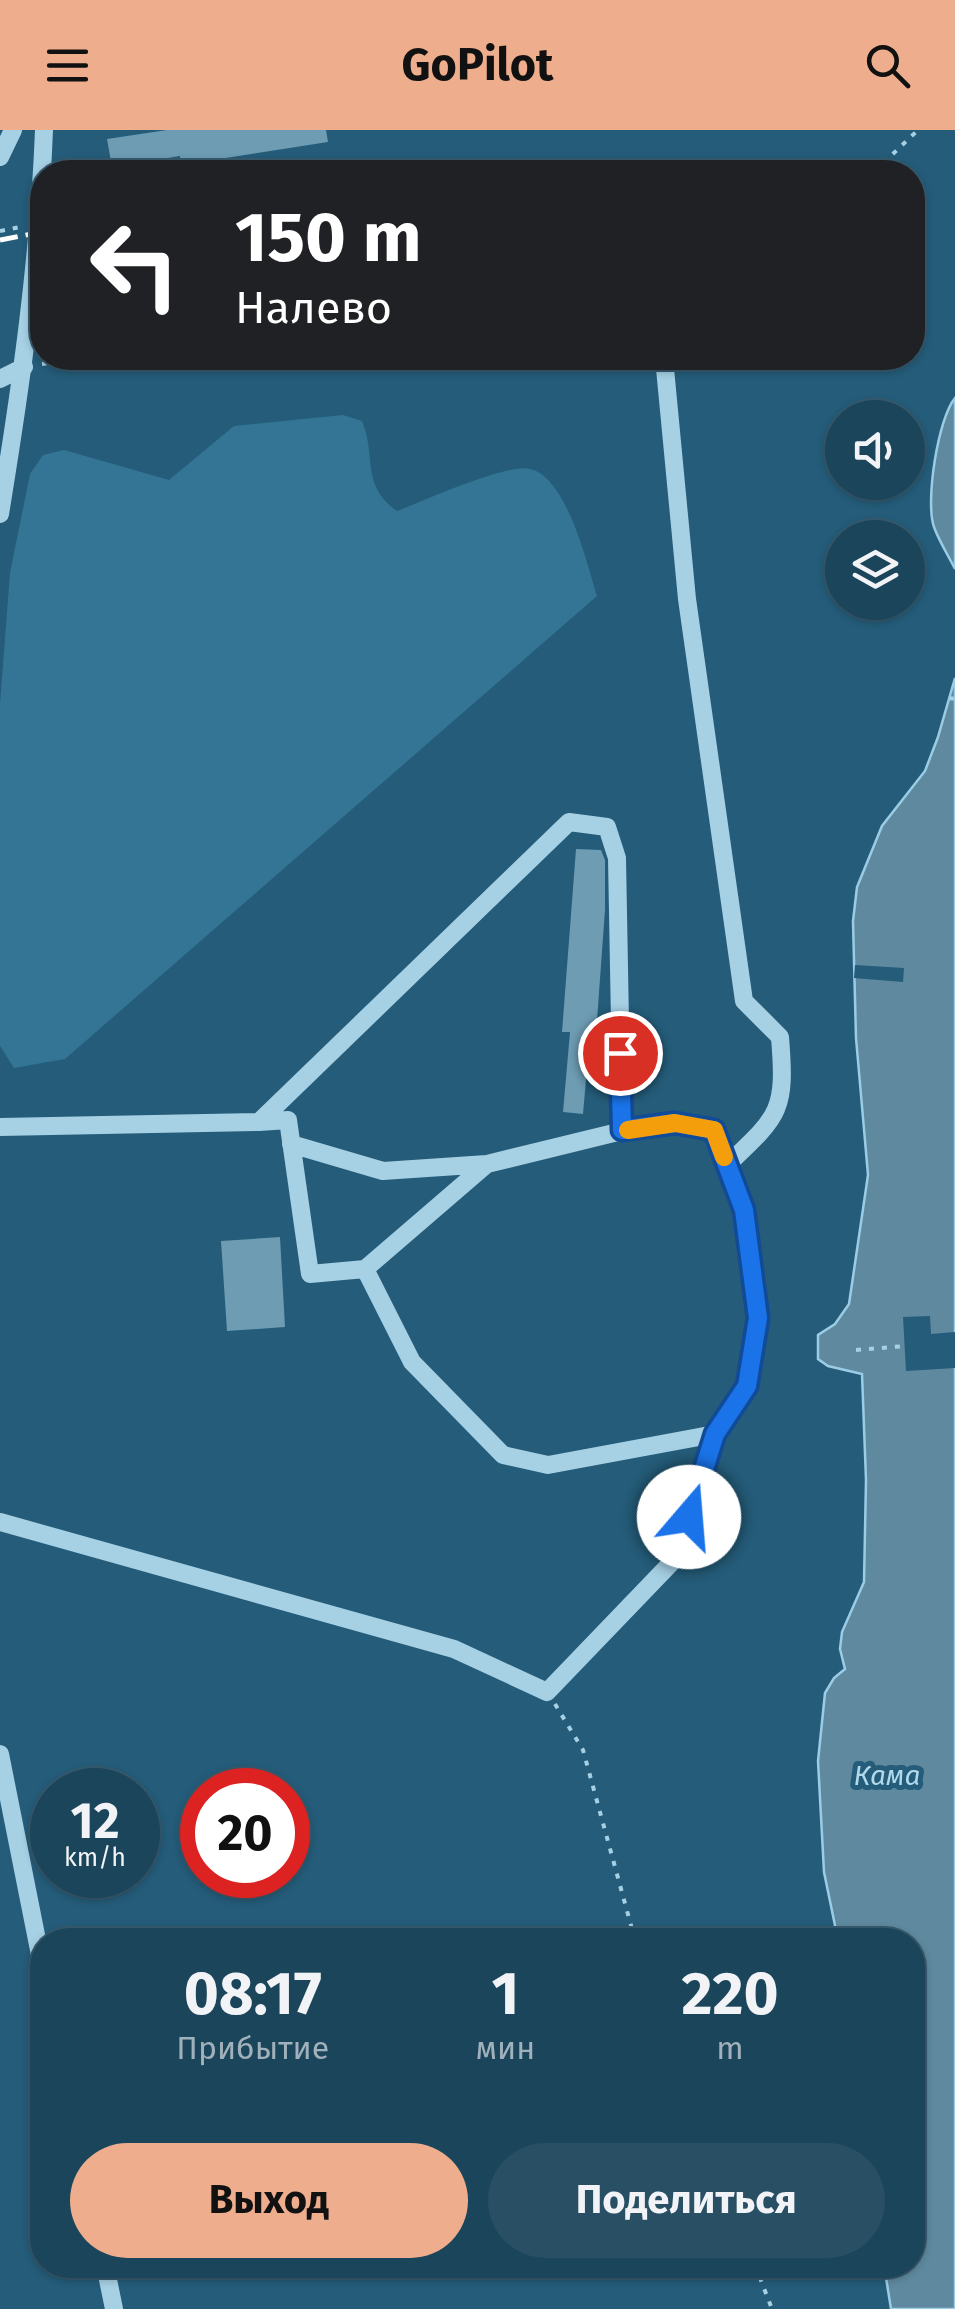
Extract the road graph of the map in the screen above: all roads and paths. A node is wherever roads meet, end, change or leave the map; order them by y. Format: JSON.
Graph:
{"nodes":[{"id":1,"x":13,"y":130,"type":"edge"},
{"id":2,"x":44,"y":130,"type":"edge"},
{"id":3,"x":918,"y":130,"type":"edge"},
{"id":4,"x":0,"y":157,"type":"edge"},
{"id":5,"x":43,"y":160,"type":"edge"},
{"id":6,"x":887,"y":160,"type":"edge"},
{"id":7,"x":30,"y":316,"type":"edge"},
{"id":8,"x":30,"y":366,"type":"edge"},
{"id":9,"x":24,"y":367,"type":"junction"},
{"id":10,"x":665,"y":370,"type":"edge"},
{"id":11,"x":0,"y":379,"type":"edge"},
{"id":12,"x":0,"y":514,"type":"edge"},
{"id":13,"x":259,"y":1122,"type":"junction"},
{"id":14,"x":0,"y":1126,"type":"edge"},
{"id":15,"x":622,"y":1130,"type":"junction"},
{"id":16,"x":291,"y":1144,"type":"junction"},
{"id":17,"x":487,"y":1164,"type":"junction"},
{"id":18,"x":728,"y":1166,"type":"junction"},
{"id":19,"x":365,"y":1269,"type":"junction"},
{"id":20,"x":904,"y":1346,"type":"dead end"},
{"id":21,"x":856,"y":1350,"type":"dead end"},
{"id":22,"x":715,"y":1434,"type":"junction"},
{"id":23,"x":0,"y":1522,"type":"edge"},
{"id":24,"x":547,"y":1692,"type":"junction"},
{"id":25,"x":0,"y":1754,"type":"edge"},
{"id":26,"x":35,"y":1928,"type":"edge"},
{"id":27,"x":632,"y":1928,"type":"edge"},
{"id":28,"x":107,"y":2278,"type":"edge"},
{"id":29,"x":759,"y":2278,"type":"edge"},
{"id":30,"x":114,"y":2309,"type":"edge"},
{"id":31,"x":772,"y":2309,"type":"edge"}],
"edges":[{"from":1,"to":4,"type":"street"},
{"from":2,"to":5,"type":"street"},
{"from":3,"to":6,"type":"path"},
{"from":7,"to":9,"type":"street"},
{"from":8,"to":9,"type":"path"},
{"from":9,"to":11,"type":"street"},
{"from":9,"to":12,"type":"street"},
{"from":10,"to":18,"type":"street"},
{"from":13,"to":14,"type":"street"},
{"from":13,"to":15,"type":"street"},
{"from":13,"to":16,"type":"street"},
{"from":15,"to":17,"type":"street"},
{"from":15,"to":18,"type":"street"},
{"from":16,"to":17,"type":"street"},
{"from":16,"to":19,"type":"street"},
{"from":17,"to":19,"type":"street"},
{"from":18,"to":22,"type":"street"},
{"from":19,"to":22,"type":"street"},
{"from":20,"to":21,"type":"path"},
{"from":22,"to":24,"type":"street"},
{"from":23,"to":24,"type":"street"},
{"from":24,"to":27,"type":"path"},
{"from":25,"to":26,"type":"street"},
{"from":28,"to":30,"type":"street"},
{"from":29,"to":31,"type":"path"}]}
